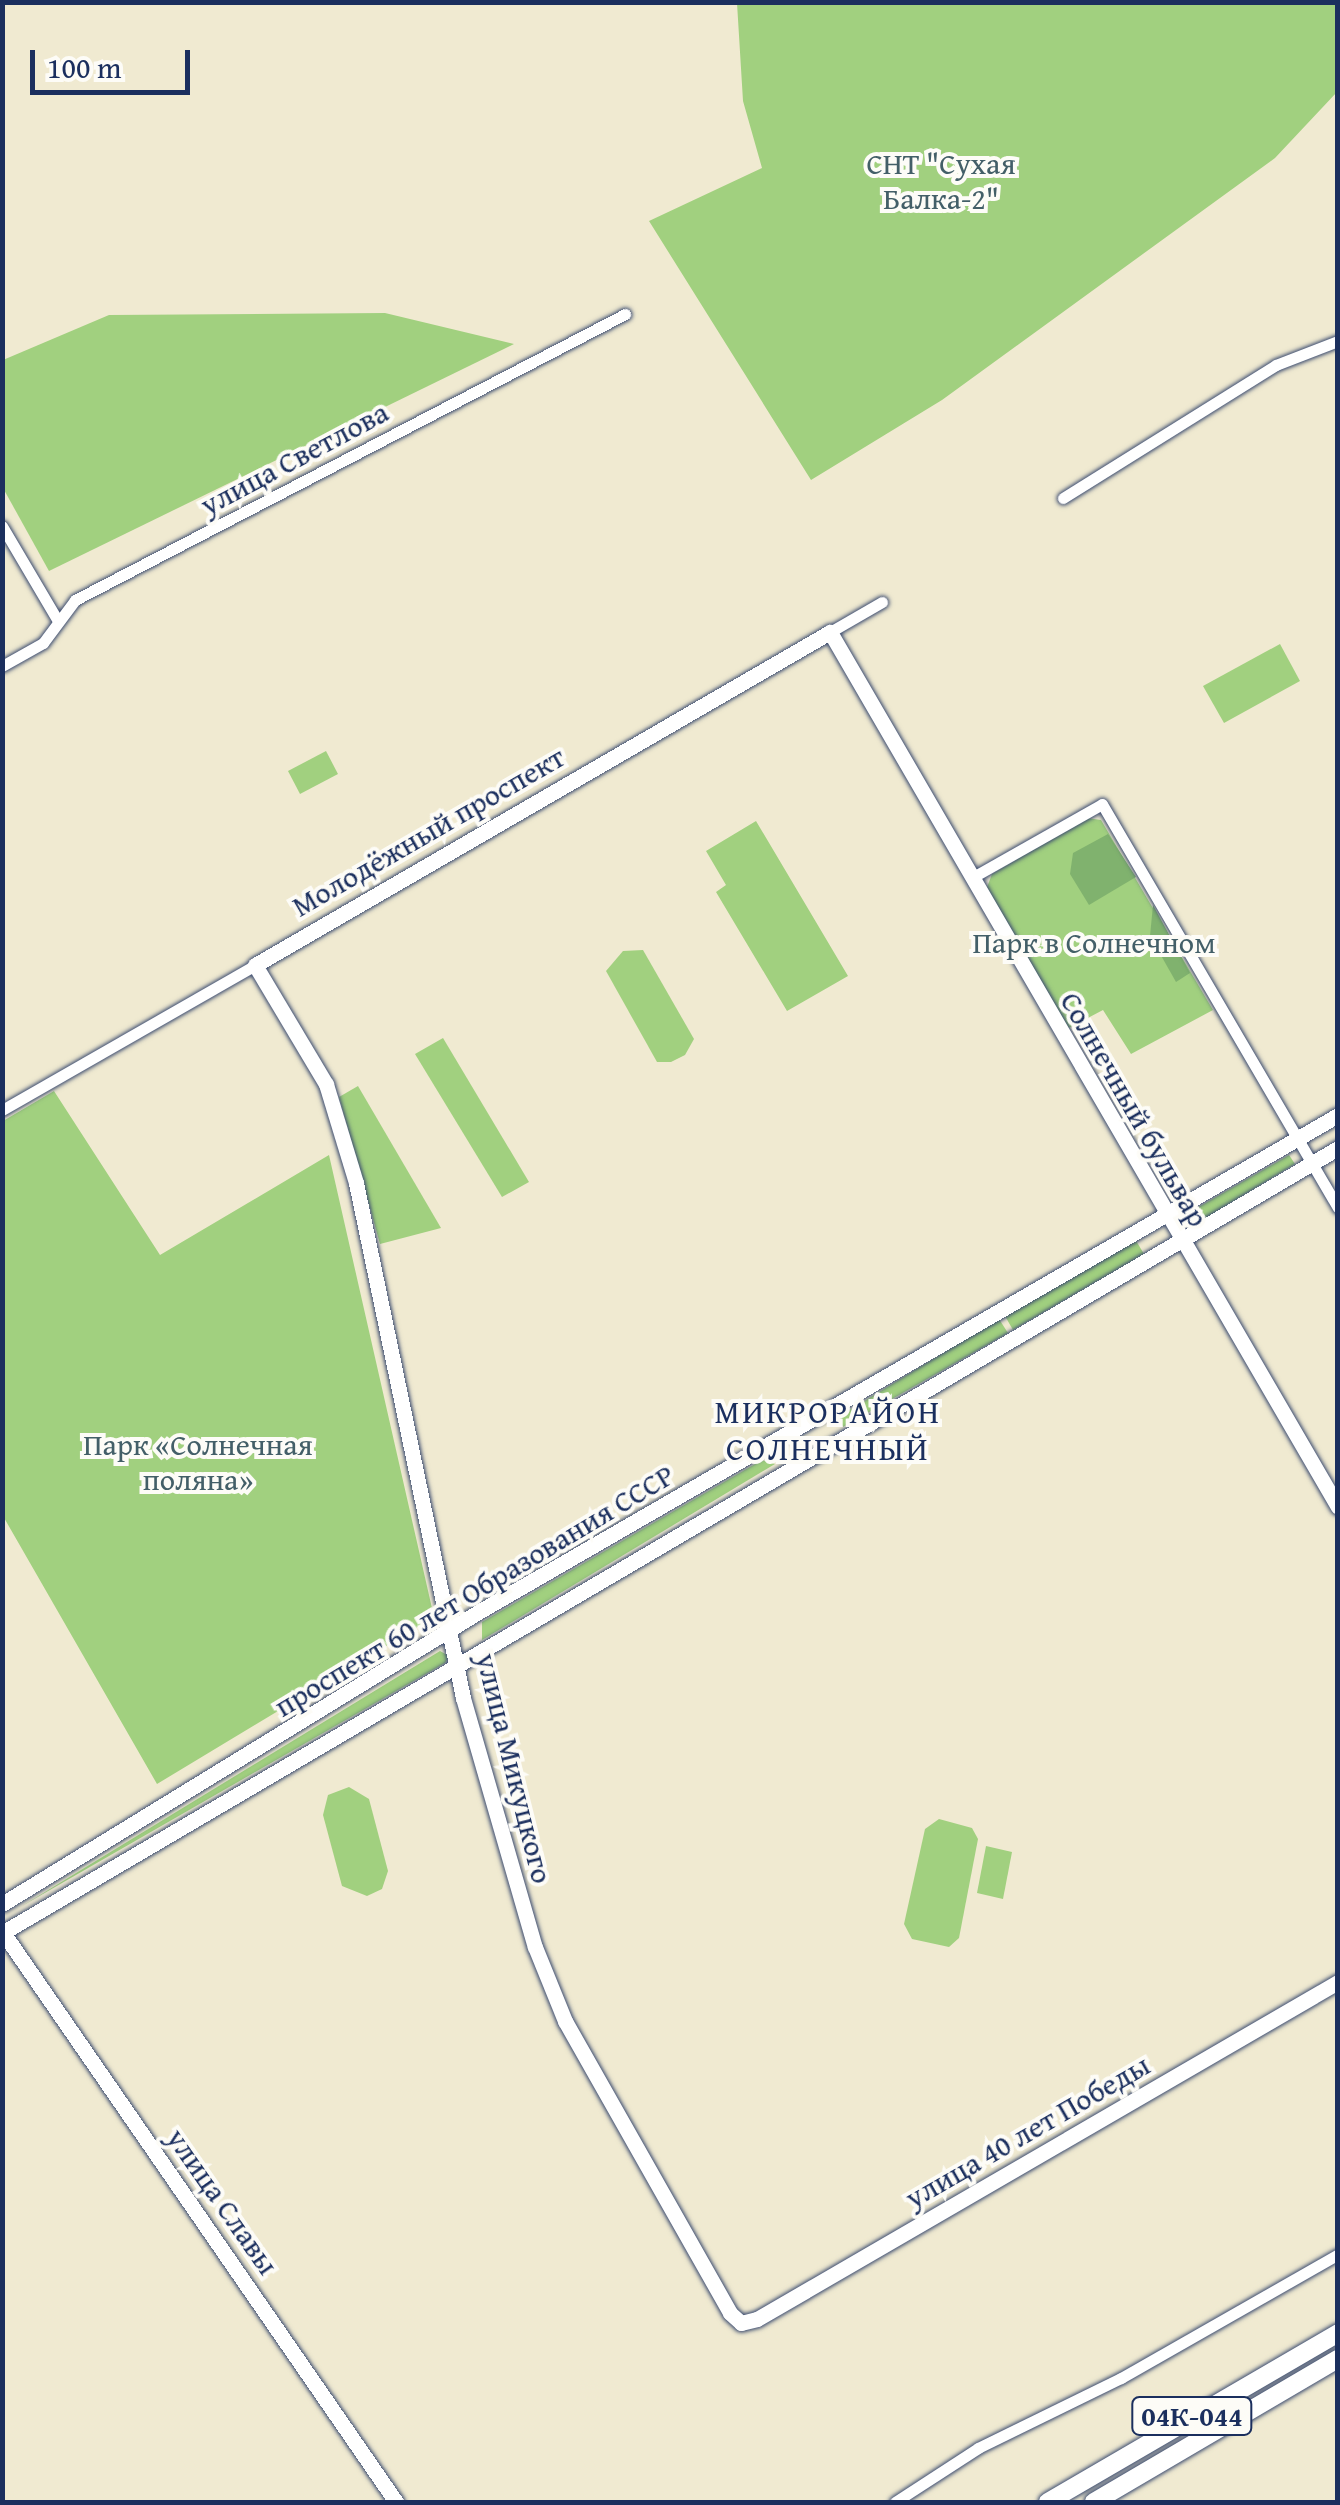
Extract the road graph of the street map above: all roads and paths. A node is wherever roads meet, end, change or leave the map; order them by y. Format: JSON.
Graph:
{"nodes":[{"id":1,"x":625,"y":314,"type":"dead end"},
{"id":2,"x":1338,"y":341,"type":"edge"},
{"id":3,"x":1063,"y":498,"type":"dead end"},
{"id":4,"x":2,"y":526,"type":"edge"},
{"id":5,"x":882,"y":602,"type":"dead end"},
{"id":6,"x":58,"y":621,"type":"junction"},
{"id":7,"x":830,"y":632,"type":"junction"},
{"id":8,"x":2,"y":666,"type":"edge"},
{"id":9,"x":973,"y":877,"type":"junction"},
{"id":10,"x":254,"y":964,"type":"junction"},
{"id":11,"x":2,"y":1110,"type":"edge"},
{"id":12,"x":1338,"y":1115,"type":"edge"},
{"id":13,"x":1298,"y":1138,"type":"junction"},
{"id":14,"x":1338,"y":1148,"type":"edge"},
{"id":15,"x":1313,"y":1163,"type":"junction"},
{"id":16,"x":1338,"y":1208,"type":"edge"},
{"id":17,"x":1164,"y":1215,"type":"junction"},
{"id":18,"x":1180,"y":1243,"type":"junction"},
{"id":19,"x":775,"y":1444,"type":"junction"},
{"id":20,"x":788,"y":1468,"type":"junction"},
{"id":21,"x":1338,"y":1506,"type":"edge"},
{"id":22,"x":454,"y":1633,"type":"junction"},
{"id":23,"x":459,"y":1662,"type":"junction"},
{"id":24,"x":2,"y":1904,"type":"edge"},
{"id":25,"x":3,"y":1932,"type":"edge"},
{"id":26,"x":1338,"y":1982,"type":"edge"},
{"id":27,"x":1338,"y":2254,"type":"edge"},
{"id":28,"x":741,"y":2322,"type":"joint"},
{"id":29,"x":1338,"y":2333,"type":"edge"},
{"id":30,"x":1338,"y":2359,"type":"edge"},
{"id":31,"x":396,"y":2502,"type":"edge"},
{"id":32,"x":894,"y":2502,"type":"edge"},
{"id":33,"x":1048,"y":2502,"type":"edge"},
{"id":34,"x":1094,"y":2502,"type":"edge"}],
"edges":[{"from":1,"to":6,"type":"street","name":"улица Светлова"},
{"from":2,"to":3,"type":"street"},
{"from":4,"to":6,"type":"street"},
{"from":5,"to":7,"type":"street","name":"Молодёжный проспект"},
{"from":6,"to":8,"type":"street","name":"улица Светлова"},
{"from":7,"to":9,"type":"main road","name":"Солнечный бульвар"},
{"from":7,"to":10,"type":"main road","name":"Молодёжный проспект"},
{"from":9,"to":13,"type":"street"},
{"from":9,"to":17,"type":"main road","name":"Солнечный бульвар"},
{"from":10,"to":11,"type":"street","name":"Молодёжный проспект"},
{"from":10,"to":22,"type":"main road","name":"улица Микуцкого"},
{"from":12,"to":13,"type":"main road","name":"проспект 60 лет Образования СССР"},
{"from":13,"to":15,"type":"street"},
{"from":13,"to":17,"type":"main road","name":"проспект 60 лет Образования СССР"},
{"from":14,"to":15,"type":"main road","name":"проспект 60 лет Образования СССР"},
{"from":15,"to":16,"type":"street"},
{"from":15,"to":18,"type":"main road","name":"проспект 60 лет Образования СССР"},
{"from":17,"to":18,"type":"main road","name":"Солнечный бульвар"},
{"from":17,"to":19,"type":"main road","name":"проспект 60 лет Образования СССР"},
{"from":18,"to":20,"type":"main road","name":"проспект 60 лет Образования СССР"},
{"from":18,"to":21,"type":"main road","name":"Солнечный бульвар"},
{"from":19,"to":20,"type":"main road"},
{"from":19,"to":22,"type":"main road","name":"проспект 60 лет Образования СССР"},
{"from":20,"to":23,"type":"main road","name":"проспект 60 лет Образования СССР"},
{"from":22,"to":23,"type":"main road","name":"улица Микуцкого"},
{"from":22,"to":24,"type":"main road","name":"проспект 60 лет Образования СССР"},
{"from":23,"to":25,"type":"main road","name":"проспект 60 лет Образования СССР"},
{"from":23,"to":28,"type":"main road","name":"улица Микуцкого"},
{"from":25,"to":31,"type":"main road","name":"улица Славы"},
{"from":26,"to":28,"type":"main road","name":"улица 40 лет Победы"},
{"from":27,"to":32,"type":"street"},
{"from":29,"to":33,"type":"main road","number":"04К-044"},
{"from":30,"to":34,"type":"main road","number":"04К-044"}]}
